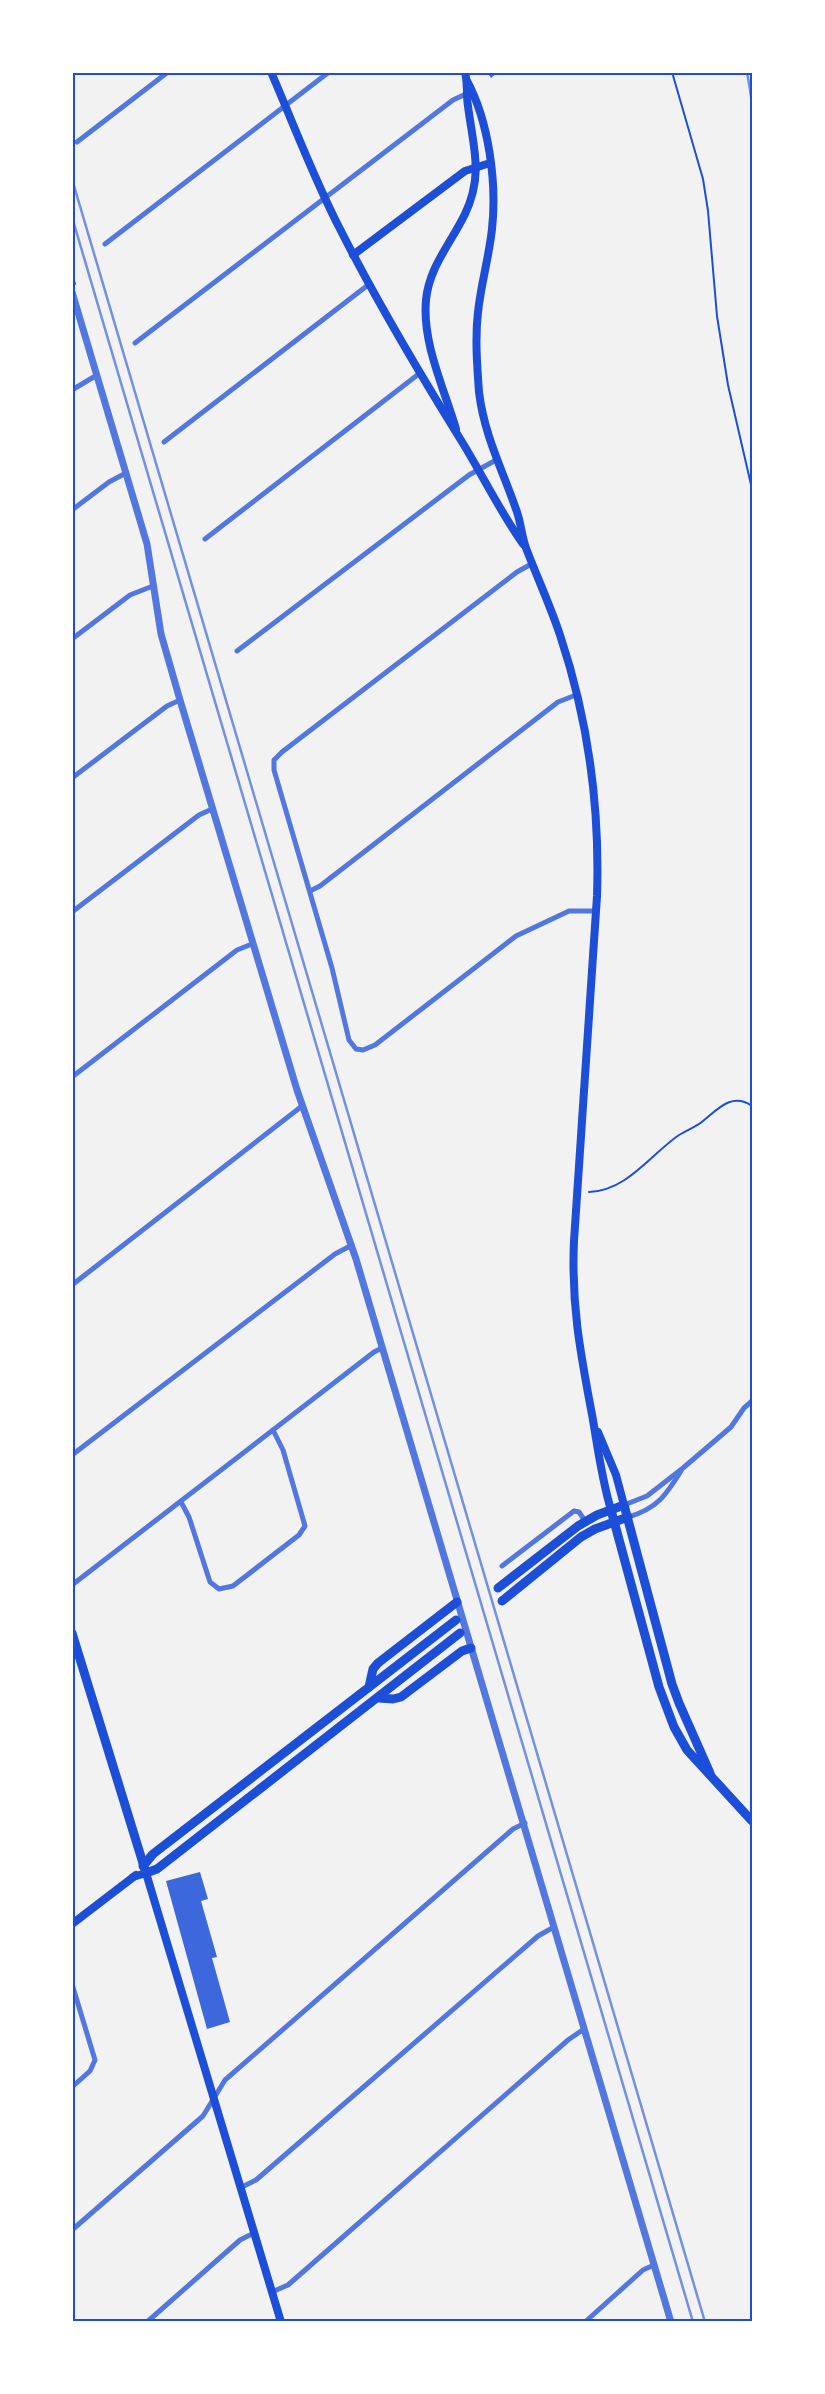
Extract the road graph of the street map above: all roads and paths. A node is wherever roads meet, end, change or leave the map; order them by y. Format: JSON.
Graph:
{"nodes":[{"id":1,"x":168,"y":72,"type":"edge"},
{"id":2,"x":271,"y":72,"type":"edge"},
{"id":3,"x":329,"y":72,"type":"edge"},
{"id":4,"x":464,"y":72,"type":"edge"},
{"id":5,"x":672,"y":72,"type":"edge"},
{"id":6,"x":470,"y":93,"type":"junction"},
{"id":7,"x":286,"y":106,"type":"junction"},
{"id":8,"x":76,"y":142,"type":"dead end"},
{"id":9,"x":490,"y":163,"type":"junction"},
{"id":10,"x":476,"y":166,"type":"junction"},
{"id":11,"x":325,"y":197,"type":"junction"},
{"id":12,"x":105,"y":244,"type":"dead end"},
{"id":13,"x":354,"y":255,"type":"junction"},
{"id":14,"x":368,"y":285,"type":"junction"},
{"id":15,"x":72,"y":292,"type":"edge"},
{"id":16,"x":135,"y":343,"type":"dead end"},
{"id":17,"x":420,"y":373,"type":"junction"},
{"id":18,"x":97,"y":375,"type":"junction"},
{"id":19,"x":72,"y":390,"type":"edge"},
{"id":20,"x":458,"y":436,"type":"junction"},
{"id":21,"x":164,"y":442,"type":"dead end"},
{"id":22,"x":496,"y":460,"type":"junction"},
{"id":23,"x":478,"y":469,"type":"junction"},
{"id":24,"x":126,"y":473,"type":"junction"},
{"id":25,"x":752,"y":489,"type":"edge"},
{"id":26,"x":72,"y":510,"type":"edge"},
{"id":27,"x":204,"y":539,"type":"dead end"},
{"id":28,"x":526,"y":548,"type":"junction"},
{"id":29,"x":533,"y":563,"type":"junction"},
{"id":30,"x":153,"y":586,"type":"junction"},
{"id":31,"x":72,"y":639,"type":"edge"},
{"id":32,"x":237,"y":651,"type":"dead end"},
{"id":33,"x":576,"y":695,"type":"junction"},
{"id":34,"x":180,"y":700,"type":"junction"},
{"id":35,"x":72,"y":778,"type":"edge"},
{"id":36,"x":212,"y":809,"type":"junction"},
{"id":37,"x":310,"y":891,"type":"junction"},
{"id":38,"x":596,"y":911,"type":"junction"},
{"id":39,"x":72,"y":912,"type":"edge"},
{"id":40,"x":252,"y":944,"type":"junction"},
{"id":41,"x":72,"y":1077,"type":"edge"},
{"id":42,"x":302,"y":1106,"type":"junction"},
{"id":43,"x":752,"y":1106,"type":"edge"},
{"id":44,"x":589,"y":1192,"type":"dead end"},
{"id":45,"x":352,"y":1245,"type":"junction"},
{"id":46,"x":72,"y":1285,"type":"edge"},
{"id":47,"x":382,"y":1348,"type":"junction"},
{"id":48,"x":752,"y":1401,"type":"edge"},
{"id":49,"x":592,"y":1419,"type":"junction"},
{"id":50,"x":273,"y":1430,"type":"junction"},
{"id":51,"x":72,"y":1455,"type":"edge"},
{"id":52,"x":682,"y":1468,"type":"junction"},
{"id":53,"x":181,"y":1502,"type":"junction"},
{"id":54,"x":624,"y":1505,"type":"junction"},
{"id":55,"x":611,"y":1510,"type":"junction"},
{"id":56,"x":628,"y":1518,"type":"junction"},
{"id":57,"x":585,"y":1522,"type":"junction"},
{"id":58,"x":614,"y":1522,"type":"junction"},
{"id":59,"x":502,"y":1566,"type":"dead end"},
{"id":60,"x":72,"y":1585,"type":"edge"},
{"id":61,"x":498,"y":1588,"type":"dead end"},
{"id":62,"x":502,"y":1600,"type":"dead end"},
{"id":63,"x":457,"y":1602,"type":"junction"},
{"id":64,"x":456,"y":1620,"type":"dead end"},
{"id":65,"x":72,"y":1633,"type":"edge"},
{"id":66,"x":460,"y":1633,"type":"dead end"},
{"id":67,"x":470,"y":1643,"type":"junction"},
{"id":68,"x":369,"y":1687,"type":"junction"},
{"id":69,"x":378,"y":1698,"type":"junction"},
{"id":70,"x":710,"y":1773,"type":"junction"},
{"id":71,"x":752,"y":1821,"type":"edge"},
{"id":72,"x":524,"y":1823,"type":"junction"},
{"id":73,"x":144,"y":1869,"type":"junction"},
{"id":74,"x":72,"y":1924,"type":"edge"},
{"id":75,"x":554,"y":1927,"type":"junction"},
{"id":76,"x":72,"y":1984,"type":"edge"},
{"id":77,"x":584,"y":2029,"type":"junction"},
{"id":78,"x":72,"y":2087,"type":"edge"},
{"id":79,"x":214,"y":2099,"type":"junction"},
{"id":80,"x":240,"y":2188,"type":"junction"},
{"id":81,"x":72,"y":2230,"type":"edge"},
{"id":82,"x":254,"y":2233,"type":"junction"},
{"id":83,"x":654,"y":2265,"type":"junction"},
{"id":84,"x":272,"y":2292,"type":"junction"},
{"id":85,"x":147,"y":2322,"type":"edge"},
{"id":86,"x":281,"y":2322,"type":"edge"},
{"id":87,"x":585,"y":2322,"type":"edge"},
{"id":88,"x":671,"y":2322,"type":"edge"}],
"edges":[{"from":1,"to":8,"type":"street"},
{"from":2,"to":7,"type":"main road"},
{"from":3,"to":7,"type":"street"},
{"from":4,"to":6,"type":"main road"},
{"from":5,"to":25,"type":"path"},
{"from":6,"to":9,"type":"main road"},
{"from":6,"to":10,"type":"main road"},
{"from":6,"to":11,"type":"street"},
{"from":7,"to":11,"type":"main road"},
{"from":7,"to":12,"type":"street"},
{"from":9,"to":10,"type":"main road"},
{"from":9,"to":22,"type":"main road"},
{"from":10,"to":13,"type":"main road"},
{"from":10,"to":20,"type":"main road"},
{"from":11,"to":13,"type":"main road"},
{"from":11,"to":16,"type":"street"},
{"from":13,"to":14,"type":"main road"},
{"from":14,"to":17,"type":"main road"},
{"from":14,"to":21,"type":"street"},
{"from":15,"to":18,"type":"street"},
{"from":17,"to":20,"type":"main road"},
{"from":17,"to":27,"type":"street"},
{"from":18,"to":19,"type":"street"},
{"from":18,"to":24,"type":"street"},
{"from":20,"to":23,"type":"main road"},
{"from":22,"to":23,"type":"street"},
{"from":22,"to":28,"type":"main road"},
{"from":23,"to":28,"type":"main road"},
{"from":23,"to":32,"type":"street"},
{"from":24,"to":26,"type":"street"},
{"from":24,"to":30,"type":"street"},
{"from":28,"to":29,"type":"main road"},
{"from":29,"to":33,"type":"main road"},
{"from":29,"to":37,"type":"street"},
{"from":30,"to":31,"type":"street"},
{"from":30,"to":34,"type":"street"},
{"from":33,"to":37,"type":"street"},
{"from":33,"to":38,"type":"main road"},
{"from":34,"to":35,"type":"street"},
{"from":34,"to":36,"type":"street"},
{"from":36,"to":39,"type":"street"},
{"from":36,"to":40,"type":"street"},
{"from":37,"to":38,"type":"street"},
{"from":38,"to":49,"type":"main road"},
{"from":40,"to":41,"type":"street"},
{"from":40,"to":42,"type":"street"},
{"from":42,"to":45,"type":"street"},
{"from":42,"to":46,"type":"street"},
{"from":43,"to":44,"type":"path"},
{"from":45,"to":47,"type":"street"},
{"from":45,"to":51,"type":"street"},
{"from":47,"to":50,"type":"street"},
{"from":47,"to":63,"type":"street"},
{"from":48,"to":52,"type":"street"},
{"from":49,"to":54,"type":"main road"},
{"from":49,"to":55,"type":"main road"},
{"from":50,"to":53,"type":"street"},
{"from":50,"to":53,"type":"street"},
{"from":52,"to":54,"type":"street"},
{"from":52,"to":56,"type":"street"},
{"from":53,"to":60,"type":"street"},
{"from":54,"to":55,"type":"main road"},
{"from":54,"to":56,"type":"main road"},
{"from":55,"to":57,"type":"main road"},
{"from":55,"to":58,"type":"main road"},
{"from":56,"to":58,"type":"main road"},
{"from":56,"to":70,"type":"main road"},
{"from":57,"to":59,"type":"street"},
{"from":57,"to":61,"type":"main road"},
{"from":58,"to":62,"type":"main road"},
{"from":58,"to":70,"type":"main road"},
{"from":63,"to":67,"type":"street"},
{"from":63,"to":68,"type":"main road"},
{"from":64,"to":68,"type":"main road"},
{"from":65,"to":73,"type":"main road"},
{"from":66,"to":69,"type":"main road"},
{"from":67,"to":69,"type":"main road"},
{"from":67,"to":72,"type":"street"},
{"from":68,"to":73,"type":"main road"},
{"from":69,"to":73,"type":"main road"},
{"from":70,"to":71,"type":"main road"},
{"from":72,"to":75,"type":"street"},
{"from":72,"to":79,"type":"street"},
{"from":73,"to":74,"type":"main road"},
{"from":73,"to":79,"type":"main road"},
{"from":75,"to":77,"type":"street"},
{"from":75,"to":80,"type":"street"},
{"from":76,"to":78,"type":"street"},
{"from":77,"to":83,"type":"street"},
{"from":77,"to":84,"type":"street"},
{"from":79,"to":80,"type":"main road"},
{"from":79,"to":81,"type":"street"},
{"from":80,"to":82,"type":"main road"},
{"from":82,"to":84,"type":"main road"},
{"from":82,"to":85,"type":"street"},
{"from":83,"to":87,"type":"street"},
{"from":83,"to":88,"type":"street"},
{"from":84,"to":86,"type":"main road"}]}
